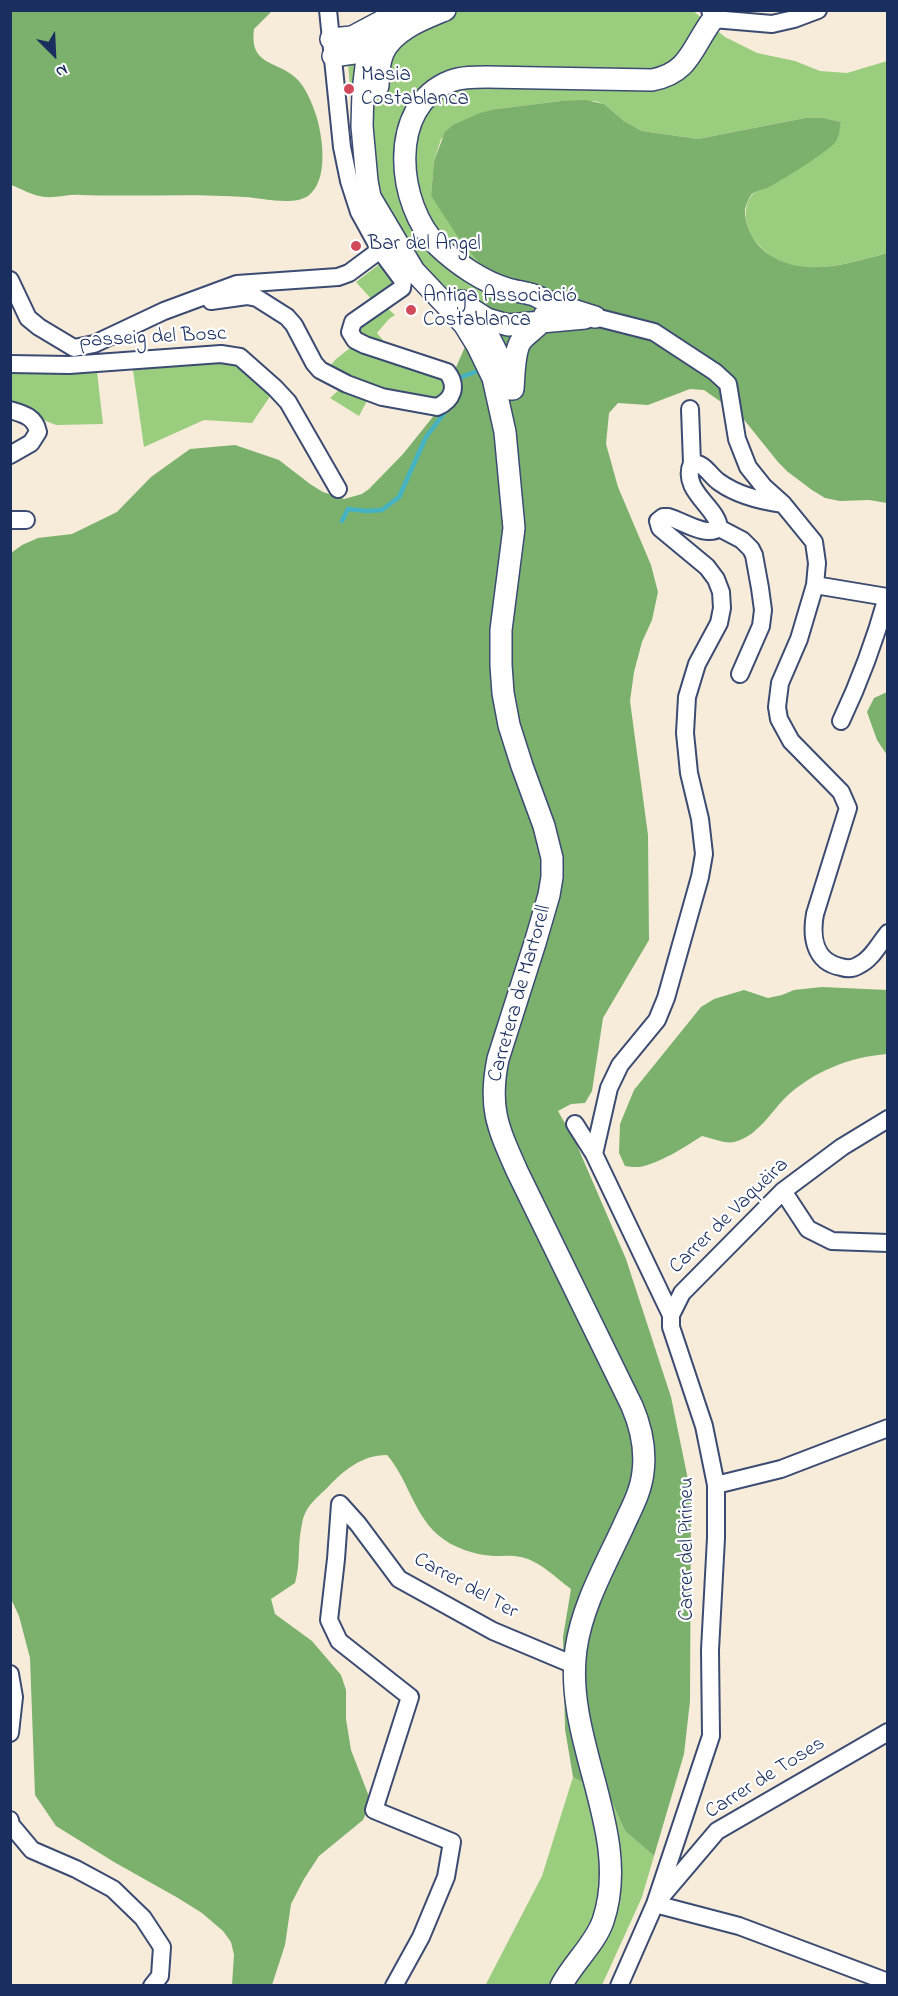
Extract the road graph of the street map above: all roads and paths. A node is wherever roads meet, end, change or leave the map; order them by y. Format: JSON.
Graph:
{"nodes":[{"id":1,"x":328,"y":10,"type":"edge"},
{"id":2,"x":445,"y":10,"type":"edge"},
{"id":3,"x":818,"y":10,"type":"edge"},
{"id":4,"x":711,"y":15,"type":"edge"},
{"id":5,"x":406,"y":19,"type":"edge"},
{"id":6,"x":360,"y":44,"type":"junction"},
{"id":7,"x":332,"y":48,"type":"junction"},
{"id":8,"x":376,"y":101,"type":"junction"},
{"id":9,"x":382,"y":218,"type":"junction"},
{"id":10,"x":380,"y":250,"type":"junction"},
{"id":11,"x":10,"y":280,"type":"edge"},
{"id":12,"x":179,"y":305,"type":"junction"},
{"id":13,"x":544,"y":311,"type":"junction"},
{"id":14,"x":466,"y":315,"type":"junction"},
{"id":15,"x":595,"y":317,"type":"joint"},
{"id":16,"x":508,"y":324,"type":"junction"},
{"id":17,"x":520,"y":342,"type":"junction"},
{"id":18,"x":493,"y":345,"type":"junction"},
{"id":19,"x":74,"y":348,"type":"junction"},
{"id":20,"x":10,"y":364,"type":"edge"},
{"id":21,"x":69,"y":365,"type":"junction"},
{"id":22,"x":493,"y":378,"type":"junction"},
{"id":23,"x":512,"y":395,"type":"junction"},
{"id":24,"x":690,"y":409,"type":"dead end"},
{"id":25,"x":10,"y":410,"type":"edge"},
{"id":26,"x":10,"y":455,"type":"edge"},
{"id":27,"x":692,"y":463,"type":"junction"},
{"id":28,"x":338,"y":489,"type":"dead end"},
{"id":29,"x":783,"y":504,"type":"junction"},
{"id":30,"x":514,"y":528,"type":"junction"},
{"id":31,"x":719,"y":528,"type":"junction"},
{"id":32,"x":814,"y":585,"type":"junction"},
{"id":33,"x":887,"y":597,"type":"edge"},
{"id":34,"x":740,"y":674,"type":"dead end"},
{"id":35,"x":841,"y":721,"type":"dead end"},
{"id":36,"x":888,"y":933,"type":"edge"},
{"id":37,"x":888,"y":1119,"type":"edge"},
{"id":38,"x":575,"y":1124,"type":"dead end"},
{"id":39,"x":594,"y":1154,"type":"junction"},
{"id":40,"x":783,"y":1191,"type":"junction"},
{"id":41,"x":888,"y":1243,"type":"edge"},
{"id":42,"x":671,"y":1315,"type":"junction"},
{"id":43,"x":888,"y":1428,"type":"edge"},
{"id":44,"x":716,"y":1485,"type":"junction"},
{"id":45,"x":574,"y":1665,"type":"junction"},
{"id":46,"x":10,"y":1674,"type":"edge"},
{"id":47,"x":888,"y":1732,"type":"edge"},
{"id":48,"x":10,"y":1733,"type":"edge"},
{"id":49,"x":10,"y":1820,"type":"edge"},
{"id":50,"x":655,"y":1904,"type":"junction"},
{"id":51,"x":595,"y":1938,"type":"junction"},
{"id":52,"x":888,"y":1982,"type":"edge"},
{"id":53,"x":152,"y":1986,"type":"edge"},
{"id":54,"x":394,"y":1986,"type":"edge"},
{"id":55,"x":561,"y":1986,"type":"edge"},
{"id":56,"x":576,"y":1986,"type":"edge"},
{"id":57,"x":619,"y":1986,"type":"edge"}],
"edges":[{"from":1,"to":7,"type":"street"},
{"from":2,"to":5,"type":"main road","name":"Carretera de Martorell"},
{"from":3,"to":4,"type":"street"},
{"from":4,"to":13,"type":"main road"},
{"from":5,"to":6,"type":"main road","name":"Carretera de Martorell"},
{"from":5,"to":8,"type":"main road"},
{"from":6,"to":7,"type":"main road"},
{"from":6,"to":8,"type":"main road"},
{"from":6,"to":9,"type":"main road","name":"Carretera de Martorell"},
{"from":7,"to":10,"type":"street"},
{"from":8,"to":9,"type":"main road"},
{"from":9,"to":14,"type":"main road","name":"Carretera de Martorell"},
{"from":10,"to":12,"type":"street"},
{"from":10,"to":12,"type":"street"},
{"from":11,"to":19,"type":"street"},
{"from":12,"to":19,"type":"street"},
{"from":13,"to":15,"type":"main road"},
{"from":13,"to":16,"type":"main road"},
{"from":13,"to":17,"type":"main road"},
{"from":14,"to":16,"type":"main road"},
{"from":14,"to":18,"type":"main road"},
{"from":14,"to":22,"type":"main road","name":"Carretera de Martorell"},
{"from":15,"to":29,"type":"street"},
{"from":16,"to":18,"type":"main road"},
{"from":17,"to":18,"type":"main road"},
{"from":17,"to":23,"type":"main road"},
{"from":18,"to":22,"type":"main road"},
{"from":18,"to":23,"type":"main road"},
{"from":19,"to":21,"type":"street"},
{"from":20,"to":21,"type":"street","name":"passeig del Bosc"},
{"from":21,"to":28,"type":"street","name":"passeig del Bosc"},
{"from":22,"to":30,"type":"main road","name":"Carretera de Martorell"},
{"from":23,"to":30,"type":"main road"},
{"from":24,"to":27,"type":"street"},
{"from":25,"to":26,"type":"street"},
{"from":27,"to":29,"type":"street"},
{"from":27,"to":31,"type":"street"},
{"from":29,"to":32,"type":"street"},
{"from":30,"to":45,"type":"main road","name":"Carretera de Martorell"},
{"from":31,"to":34,"type":"street"},
{"from":31,"to":39,"type":"street"},
{"from":32,"to":33,"type":"street"},
{"from":32,"to":36,"type":"street"},
{"from":33,"to":35,"type":"street"},
{"from":37,"to":40,"type":"street","name":"Carrer de Vaquèira"},
{"from":38,"to":39,"type":"street","name":"Carrer del Pirineu"},
{"from":39,"to":42,"type":"street","name":"Carrer del Pirineu"},
{"from":40,"to":41,"type":"street"},
{"from":40,"to":42,"type":"street","name":"Carrer de Vaquèira"},
{"from":42,"to":44,"type":"street","name":"Carrer del Pirineu"},
{"from":43,"to":44,"type":"street"},
{"from":44,"to":50,"type":"street","name":"Carrer del Pirineu"},
{"from":45,"to":51,"type":"main road","name":"Carretera de Martorell"},
{"from":45,"to":54,"type":"street","name":"Carrer del Ter"},
{"from":46,"to":48,"type":"street"},
{"from":47,"to":50,"type":"street","name":"Carrer de Toses"},
{"from":49,"to":53,"type":"street"},
{"from":50,"to":52,"type":"street"},
{"from":50,"to":57,"type":"street","name":"Carrer del Pirineu"},
{"from":51,"to":55,"type":"main road","name":"Carretera de Martorell"},
{"from":51,"to":56,"type":"main road"}]}
